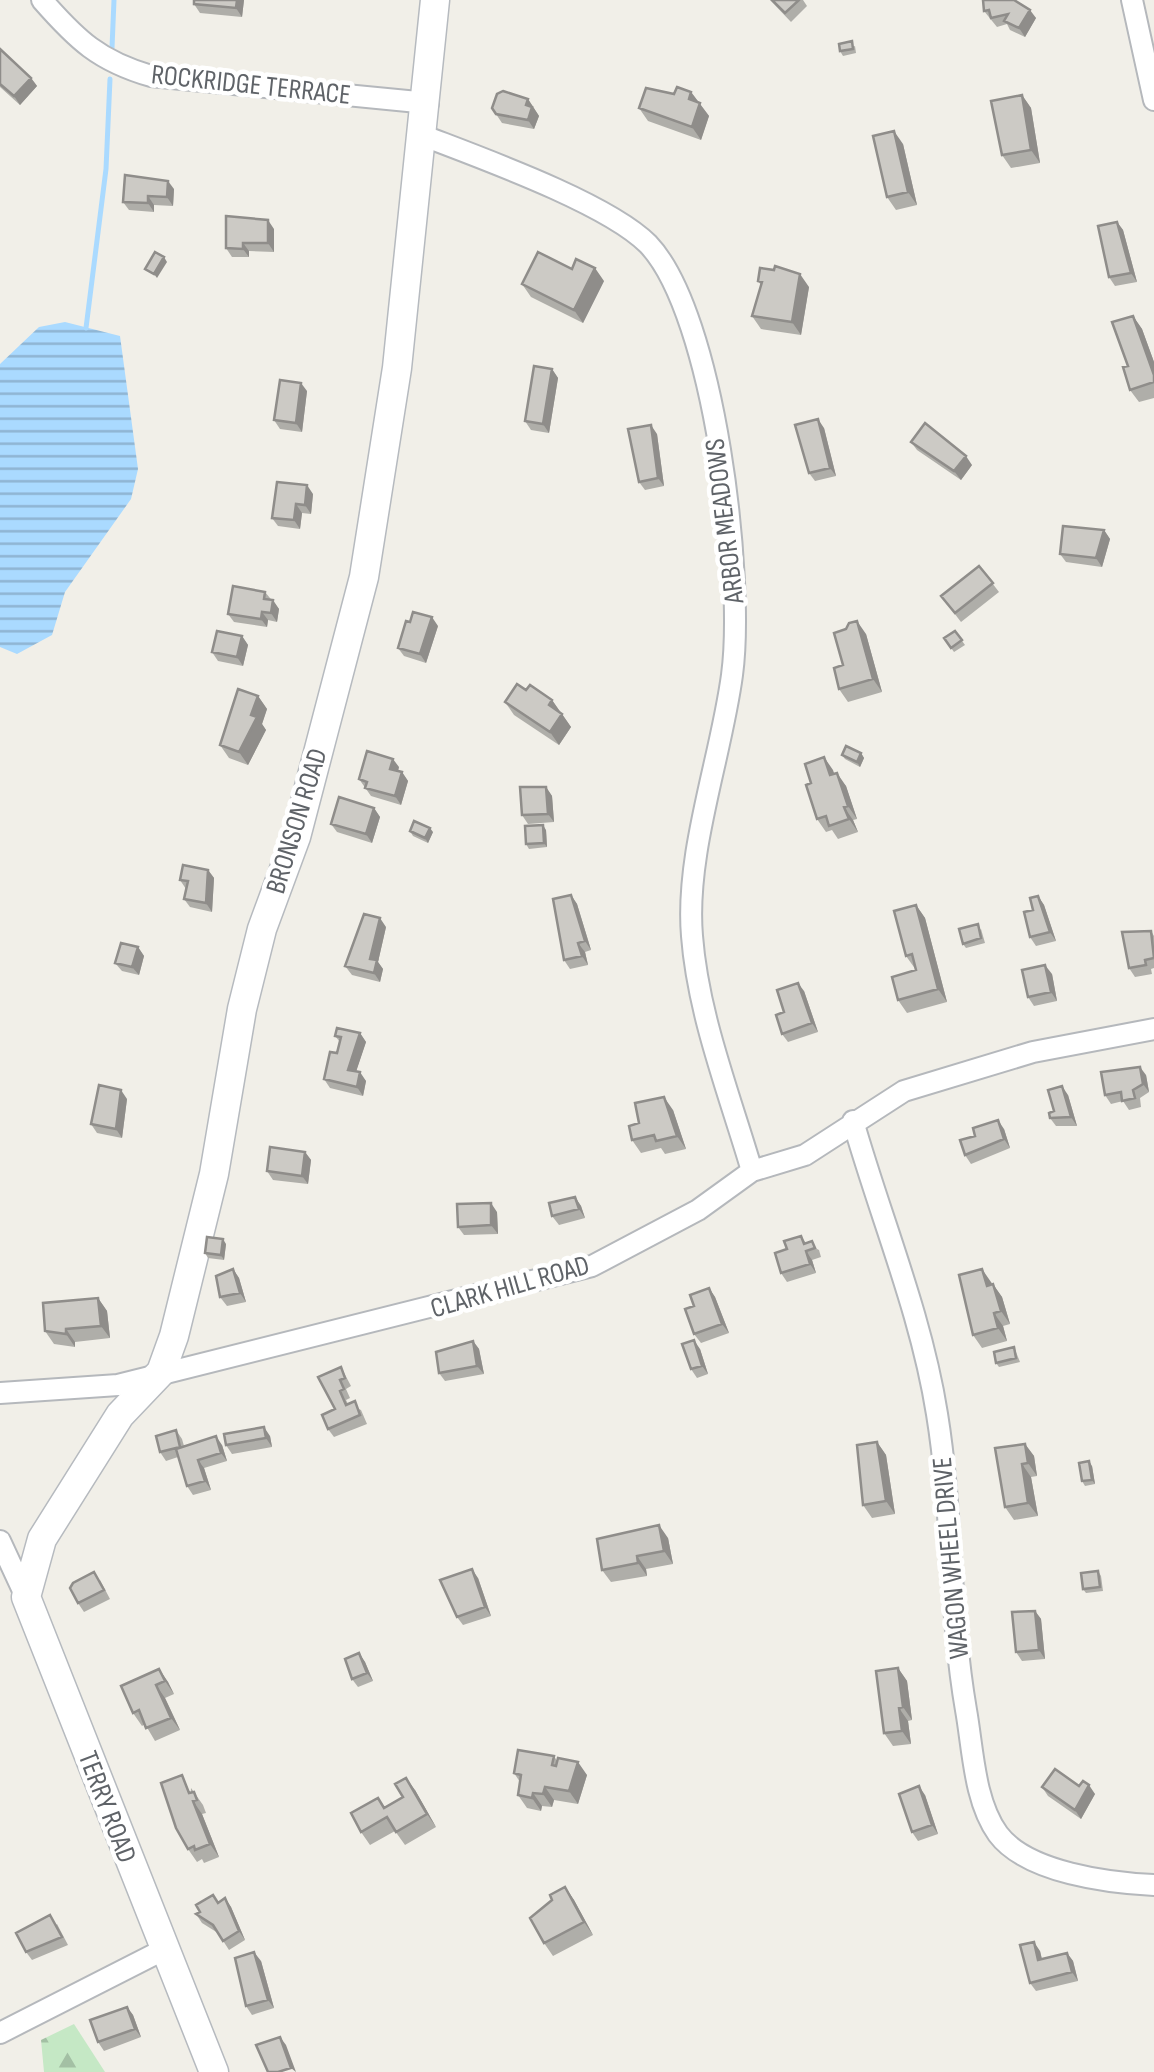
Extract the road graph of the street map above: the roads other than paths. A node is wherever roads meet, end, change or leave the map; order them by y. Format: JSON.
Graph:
{"nodes":[{"id":1,"x":42,"y":0,"type":"edge"},
{"id":2,"x":436,"y":0,"type":"edge"},
{"id":3,"x":1132,"y":0,"type":"edge"},
{"id":4,"x":1154,"y":100,"type":"edge"},
{"id":5,"x":428,"y":103,"type":"junction"},
{"id":6,"x":424,"y":136,"type":"junction"},
{"id":7,"x":1154,"y":1029,"type":"edge"},
{"id":8,"x":854,"y":1121,"type":"junction"},
{"id":9,"x":752,"y":1171,"type":"junction"},
{"id":10,"x":161,"y":1372,"type":"junction"},
{"id":11,"x":0,"y":1393,"type":"edge"},
{"id":12,"x":0,"y":1541,"type":"edge"},
{"id":13,"x":26,"y":1597,"type":"junction"},
{"id":14,"x":1154,"y":1885,"type":"edge"},
{"id":15,"x":163,"y":1950,"type":"junction"},
{"id":16,"x":0,"y":2033,"type":"edge"},
{"id":17,"x":214,"y":2072,"type":"edge"}],
"edges":[{"from":1,"to":5,"type":"street","name":"ROCKRIDGE TERRACE"},
{"from":2,"to":5,"type":"street","name":"BRONSON ROAD"},
{"from":3,"to":4,"type":"street"},
{"from":5,"to":6,"type":"street","name":"BRONSON ROAD"},
{"from":6,"to":9,"type":"street","name":"ARBOR MEADOWS"},
{"from":6,"to":10,"type":"street","name":"BRONSON ROAD"},
{"from":7,"to":8,"type":"street","name":"CLARK HILL ROAD"},
{"from":8,"to":9,"type":"street","name":"CLARK HILL ROAD"},
{"from":8,"to":14,"type":"street","name":"WAGON WHEEL DRIVE"},
{"from":9,"to":10,"type":"street","name":"CLARK HILL ROAD"},
{"from":10,"to":11,"type":"street","name":"CLARK HILL ROAD"},
{"from":10,"to":13,"type":"street","name":"BRONSON ROAD"},
{"from":12,"to":13,"type":"street","name":"TERRY ROAD"},
{"from":13,"to":15,"type":"street","name":"TERRY ROAD"},
{"from":15,"to":16,"type":"street"},
{"from":15,"to":17,"type":"street","name":"TERRY ROAD"}]}
